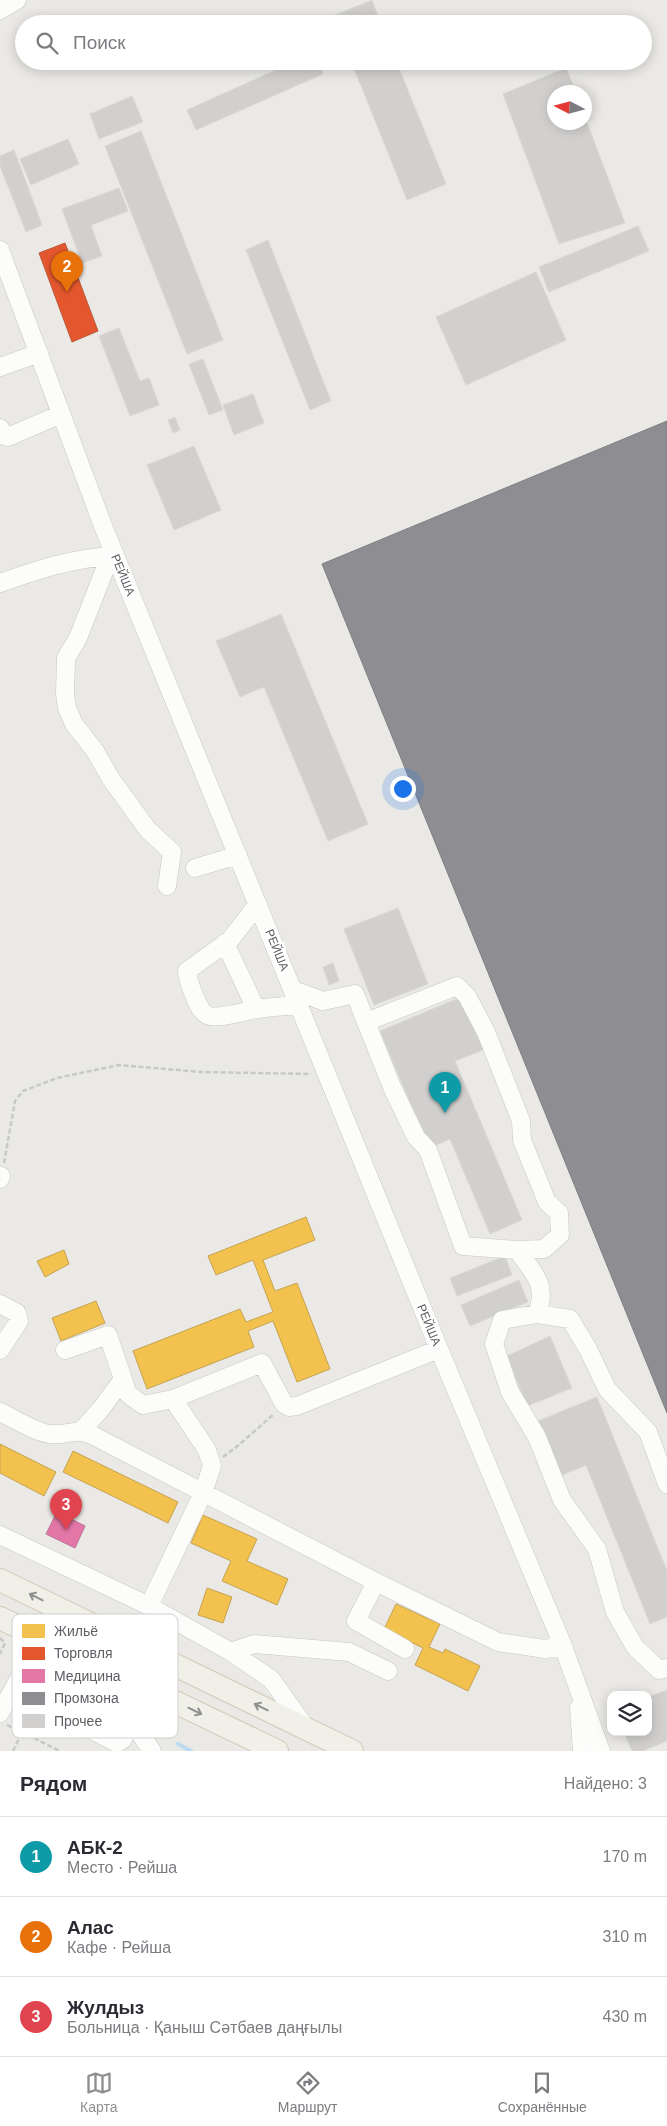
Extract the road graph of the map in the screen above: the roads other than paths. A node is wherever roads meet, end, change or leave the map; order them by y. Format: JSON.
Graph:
{"nodes":[{"id":1,"x":17,"y":0,"type":"edge"},
{"id":2,"x":0,"y":10,"type":"edge"},
{"id":3,"x":0,"y":250,"type":"edge"},
{"id":4,"x":39,"y":353,"type":"junction"},
{"id":5,"x":0,"y":367,"type":"edge"},
{"id":6,"x":61,"y":414,"type":"junction"},
{"id":7,"x":0,"y":428,"type":"edge"},
{"id":8,"x":115,"y":556,"type":"junction"},
{"id":9,"x":0,"y":583,"type":"edge"},
{"id":10,"x":238,"y":854,"type":"junction"},
{"id":11,"x":195,"y":868,"type":"dead end"},
{"id":12,"x":167,"y":886,"type":"dead end"},
{"id":13,"x":258,"y":904,"type":"junction"},
{"id":14,"x":225,"y":943,"type":"junction"},
{"id":15,"x":296,"y":998,"type":"junction"},
{"id":16,"x":256,"y":1009,"type":"junction"},
{"id":17,"x":366,"y":1022,"type":"junction"},
{"id":18,"x":518,"y":1250,"type":"junction"},
{"id":19,"x":0,"y":1304,"type":"edge"},
{"id":20,"x":537,"y":1314,"type":"junction"},
{"id":21,"x":439,"y":1349,"type":"junction"},
{"id":22,"x":0,"y":1350,"type":"edge"},
{"id":23,"x":64,"y":1350,"type":"dead end"},
{"id":24,"x":123,"y":1379,"type":"junction"},
{"id":25,"x":174,"y":1399,"type":"junction"},
{"id":26,"x":0,"y":1412,"type":"edge"},
{"id":27,"x":82,"y":1430,"type":"junction"},
{"id":28,"x":667,"y":1484,"type":"edge"},
{"id":29,"x":203,"y":1493,"type":"junction"},
{"id":30,"x":0,"y":1535,"type":"edge"},
{"id":31,"x":0,"y":1580,"type":"edge"},
{"id":32,"x":376,"y":1582,"type":"junction"},
{"id":33,"x":149,"y":1606,"type":"junction"},
{"id":34,"x":58,"y":1608,"type":"junction"},
{"id":35,"x":54,"y":1614,"type":"edge"},
{"id":36,"x":70,"y":1614,"type":"edge"},
{"id":37,"x":163,"y":1614,"type":"edge"},
{"id":38,"x":0,"y":1618,"type":"edge"},
{"id":39,"x":178,"y":1622,"type":"edge"},
{"id":40,"x":12,"y":1624,"type":"edge"},
{"id":41,"x":563,"y":1646,"type":"junction"},
{"id":42,"x":405,"y":1649,"type":"dead end"},
{"id":43,"x":231,"y":1652,"type":"junction"},
{"id":44,"x":178,"y":1666,"type":"edge"},
{"id":45,"x":667,"y":1668,"type":"edge"},
{"id":46,"x":388,"y":1671,"type":"dead end"},
{"id":47,"x":12,"y":1685,"type":"edge"},
{"id":48,"x":578,"y":1688,"type":"junction"},
{"id":49,"x":2,"y":1702,"type":"edge"},
{"id":50,"x":178,"y":1703,"type":"edge"},
{"id":51,"x":306,"y":1728,"type":"junction"},
{"id":52,"x":107,"y":1738,"type":"edge"},
{"id":53,"x":123,"y":1738,"type":"edge"},
{"id":54,"x":143,"y":1738,"type":"edge"},
{"id":55,"x":152,"y":1751,"type":"edge"},
{"id":56,"x":277,"y":1751,"type":"edge"},
{"id":57,"x":352,"y":1751,"type":"edge"},
{"id":58,"x":582,"y":1751,"type":"edge"},
{"id":59,"x":601,"y":1751,"type":"edge"}],
"edges":[{"from":1,"to":2,"type":"street"},
{"from":3,"to":4,"type":"street","name":"РЕЙША"},
{"from":4,"to":5,"type":"street"},
{"from":4,"to":6,"type":"street","name":"РЕЙША"},
{"from":6,"to":7,"type":"street"},
{"from":6,"to":8,"type":"street","name":"РЕЙША"},
{"from":8,"to":9,"type":"street"},
{"from":8,"to":10,"type":"street","name":"РЕЙША"},
{"from":8,"to":12,"type":"street"},
{"from":10,"to":11,"type":"street"},
{"from":10,"to":13,"type":"street","name":"РЕЙША"},
{"from":13,"to":14,"type":"street"},
{"from":13,"to":15,"type":"street","name":"РЕЙША"},
{"from":14,"to":16,"type":"street"},
{"from":14,"to":16,"type":"street"},
{"from":15,"to":16,"type":"street"},
{"from":15,"to":17,"type":"street"},
{"from":15,"to":21,"type":"street","name":"РЕЙША"},
{"from":17,"to":18,"type":"street"},
{"from":17,"to":18,"type":"street"},
{"from":18,"to":20,"type":"street"},
{"from":19,"to":22,"type":"street"},
{"from":20,"to":28,"type":"street"},
{"from":20,"to":45,"type":"street"},
{"from":21,"to":25,"type":"street"},
{"from":21,"to":41,"type":"street","name":"РЕЙША"},
{"from":23,"to":24,"type":"street"},
{"from":24,"to":25,"type":"street"},
{"from":24,"to":27,"type":"street"},
{"from":25,"to":29,"type":"street"},
{"from":26,"to":27,"type":"street"},
{"from":27,"to":29,"type":"street"},
{"from":29,"to":32,"type":"street"},
{"from":29,"to":33,"type":"street"},
{"from":30,"to":33,"type":"street"},
{"from":34,"to":31,"type":"main road","one_way":true},
{"from":32,"to":41,"type":"street"},
{"from":32,"to":42,"type":"street"},
{"from":33,"to":37,"type":"street"},
{"from":34,"to":35,"type":"street"},
{"from":36,"to":34,"type":"main road","one_way":true},
{"from":38,"to":40,"type":"main road"},
{"from":39,"to":43,"type":"street"},
{"from":41,"to":48,"type":"street","name":"РЕЙША"},
{"from":43,"to":46,"type":"street"},
{"from":43,"to":51,"type":"street"},
{"from":51,"to":44,"type":"main road","one_way":true},
{"from":47,"to":49,"type":"street"},
{"from":48,"to":58,"type":"street"},
{"from":48,"to":59,"type":"street","name":"РЕЙША"},
{"from":50,"to":56,"type":"main road","one_way":true},
{"from":51,"to":57,"type":"main road"},
{"from":52,"to":53,"type":"street"},
{"from":54,"to":55,"type":"street"}]}
